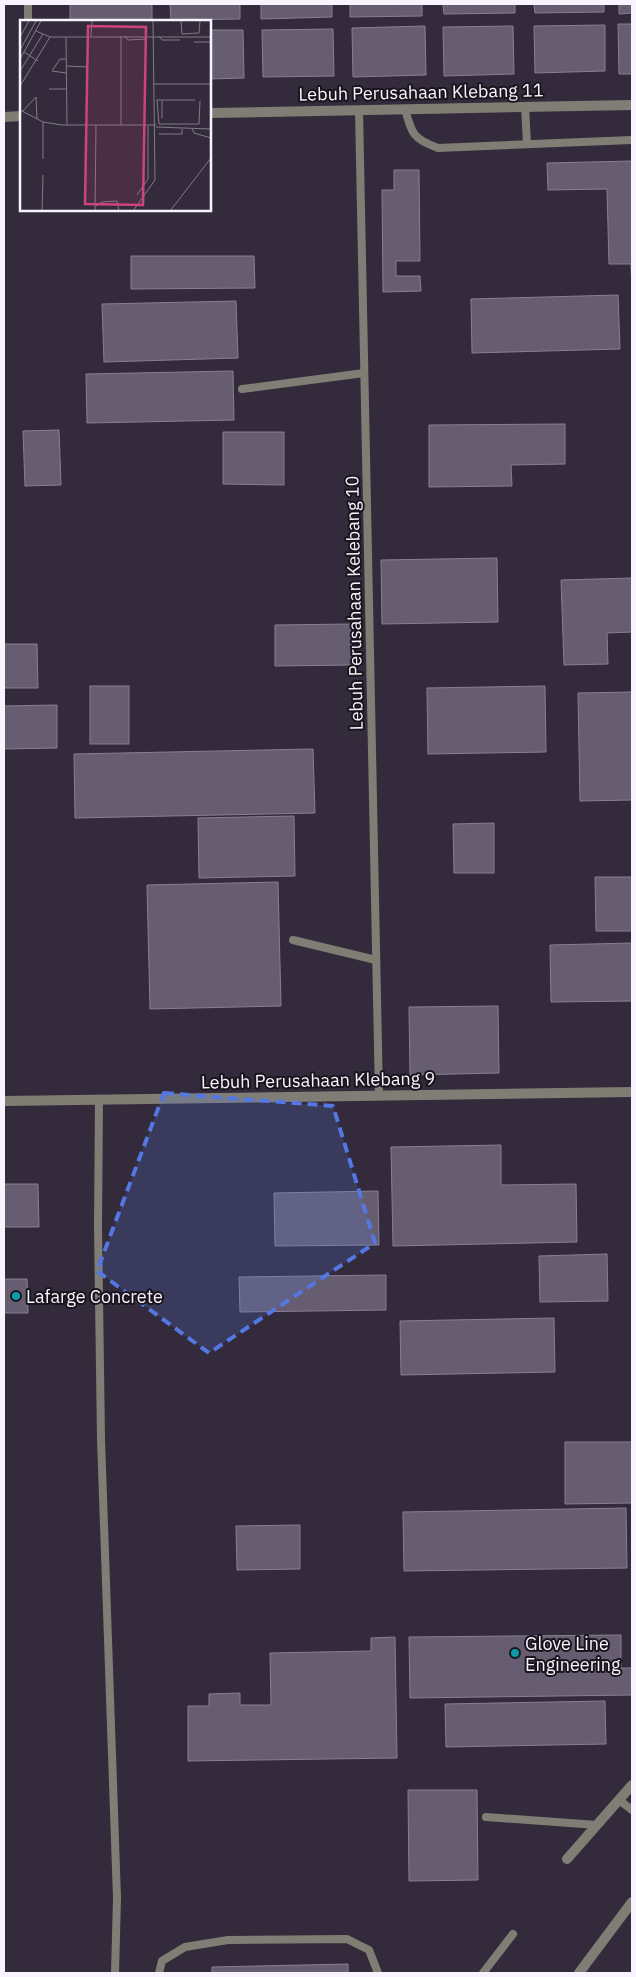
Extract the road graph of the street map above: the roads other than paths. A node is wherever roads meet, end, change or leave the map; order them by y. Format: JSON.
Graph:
{"nodes":[{"id":1,"x":28,"y":4,"type":"edge"},
{"id":2,"x":28,"y":20,"type":"edge"},
{"id":3,"x":632,"y":105,"type":"edge"},
{"id":4,"x":525,"y":106,"type":"junction"},
{"id":5,"x":406,"y":109,"type":"junction"},
{"id":6,"x":359,"y":110,"type":"junction"},
{"id":7,"x":211,"y":113,"type":"edge"},
{"id":8,"x":20,"y":116,"type":"edge"},
{"id":9,"x":4,"y":117,"type":"edge"},
{"id":10,"x":632,"y":140,"type":"edge"},
{"id":11,"x":527,"y":144,"type":"junction"},
{"id":12,"x":364,"y":373,"type":"junction"},
{"id":13,"x":242,"y":388,"type":"dead end"},
{"id":14,"x":293,"y":940,"type":"dead end"},
{"id":15,"x":376,"y":960,"type":"junction"},
{"id":16,"x":632,"y":1092,"type":"edge"},
{"id":17,"x":379,"y":1096,"type":"junction"},
{"id":18,"x":99,"y":1100,"type":"junction"},
{"id":19,"x":4,"y":1101,"type":"edge"},
{"id":20,"x":632,"y":1785,"type":"edge"},
{"id":21,"x":619,"y":1800,"type":"junction"},
{"id":22,"x":632,"y":1810,"type":"edge"},
{"id":23,"x":486,"y":1817,"type":"dead end"},
{"id":24,"x":597,"y":1825,"type":"junction"},
{"id":25,"x":566,"y":1859,"type":"dead end"},
{"id":26,"x":632,"y":1902,"type":"edge"},
{"id":27,"x":514,"y":1934,"type":"dead end"},
{"id":28,"x":115,"y":1973,"type":"edge"},
{"id":29,"x":159,"y":1973,"type":"edge"},
{"id":30,"x":378,"y":1973,"type":"edge"},
{"id":31,"x":483,"y":1973,"type":"edge"},
{"id":32,"x":579,"y":1973,"type":"edge"}],
"edges":[{"from":1,"to":2,"type":"lane"},
{"from":3,"to":4,"type":"street","name":"Lebuh Perusahaan Klebang 11"},
{"from":4,"to":5,"type":"street","name":"Lebuh Perusahaan Klebang 11"},
{"from":4,"to":11,"type":"lane"},
{"from":5,"to":6,"type":"street","name":"Lebuh Perusahaan Klebang 11"},
{"from":5,"to":11,"type":"lane"},
{"from":6,"to":7,"type":"street","name":"Lebuh Perusahaan Klebang 11"},
{"from":6,"to":12,"type":"lane","name":"Lebuh Perusahaan Kelebang 10"},
{"from":8,"to":9,"type":"street"},
{"from":10,"to":11,"type":"lane"},
{"from":12,"to":13,"type":"lane"},
{"from":12,"to":15,"type":"lane","name":"Lebuh Perusahaan Kelebang 10"},
{"from":14,"to":15,"type":"lane"},
{"from":15,"to":17,"type":"lane","name":"Lebuh Perusahaan Kelebang 10"},
{"from":16,"to":17,"type":"street","name":"Lebuh Perusahaan Klebang 9"},
{"from":17,"to":18,"type":"street","name":"Lebuh Perusahaan Klebang 9"},
{"from":18,"to":19,"type":"street","name":"Lebuh Perusahaan Klebang 9"},
{"from":18,"to":28,"type":"lane"},
{"from":20,"to":21,"type":"street"},
{"from":21,"to":22,"type":"lane"},
{"from":21,"to":24,"type":"street"},
{"from":23,"to":24,"type":"lane"},
{"from":24,"to":25,"type":"street"},
{"from":26,"to":32,"type":"street"},
{"from":27,"to":31,"type":"lane"},
{"from":29,"to":30,"type":"lane"}]}
